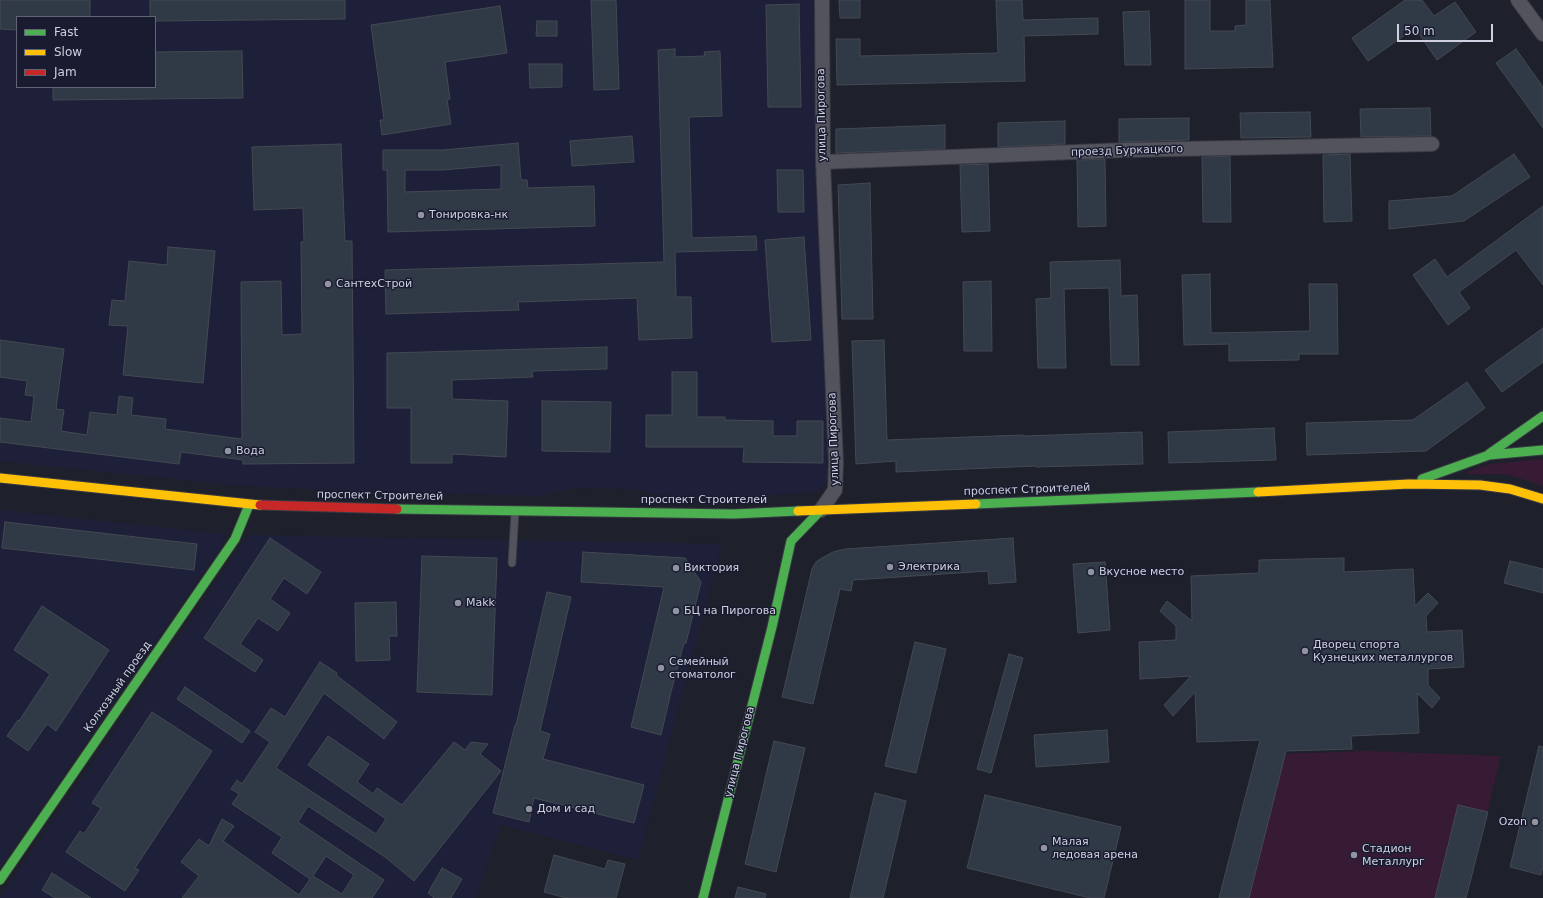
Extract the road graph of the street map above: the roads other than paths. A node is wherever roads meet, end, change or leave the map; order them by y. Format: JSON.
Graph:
{"nodes":[{"id":1,"x":822,"y":0,"type":"edge"},
{"id":2,"x":1524,"y":2,"type":"edge"},
{"id":3,"x":1543,"y":34,"type":"edge"},
{"id":4,"x":1432,"y":144,"type":"dead end"},
{"id":5,"x":823,"y":162,"type":"junction"},
{"id":6,"x":1543,"y":416,"type":"edge"},
{"id":7,"x":1543,"y":450,"type":"edge"},
{"id":8,"x":1489,"y":455,"type":"junction"},
{"id":9,"x":0,"y":478,"type":"edge"},
{"id":10,"x":1409,"y":484,"type":"junction"},
{"id":11,"x":1543,"y":499,"type":"edge"},
{"id":12,"x":249,"y":504,"type":"junction"},
{"id":13,"x":515,"y":510,"type":"junction"},
{"id":14,"x":821,"y":510,"type":"junction"},
{"id":15,"x":512,"y":563,"type":"dead end"},
{"id":16,"x":0,"y":880,"type":"edge"},
{"id":17,"x":703,"y":898,"type":"edge"}],
"edges":[{"from":1,"to":5,"type":"street","name":"улица Пирогова"},
{"from":2,"to":3,"type":"street"},
{"from":4,"to":5,"type":"street","name":"проезд Буркацкого"},
{"from":5,"to":14,"type":"street","name":"улица Пирогова"},
{"from":6,"to":8,"type":"street"},
{"from":7,"to":8,"type":"street"},
{"from":8,"to":10,"type":"street"},
{"from":9,"to":12,"type":"street","name":"проспект Строителей"},
{"from":10,"to":11,"type":"street"},
{"from":10,"to":14,"type":"street","name":"проспект Строителей"},
{"from":12,"to":13,"type":"street","name":"проспект Строителей"},
{"from":12,"to":16,"type":"street","name":"Колхозный проезд"},
{"from":13,"to":14,"type":"street","name":"проспект Строителей"},
{"from":13,"to":15,"type":"lane"},
{"from":14,"to":17,"type":"street","name":"улица Пирогова"}]}
